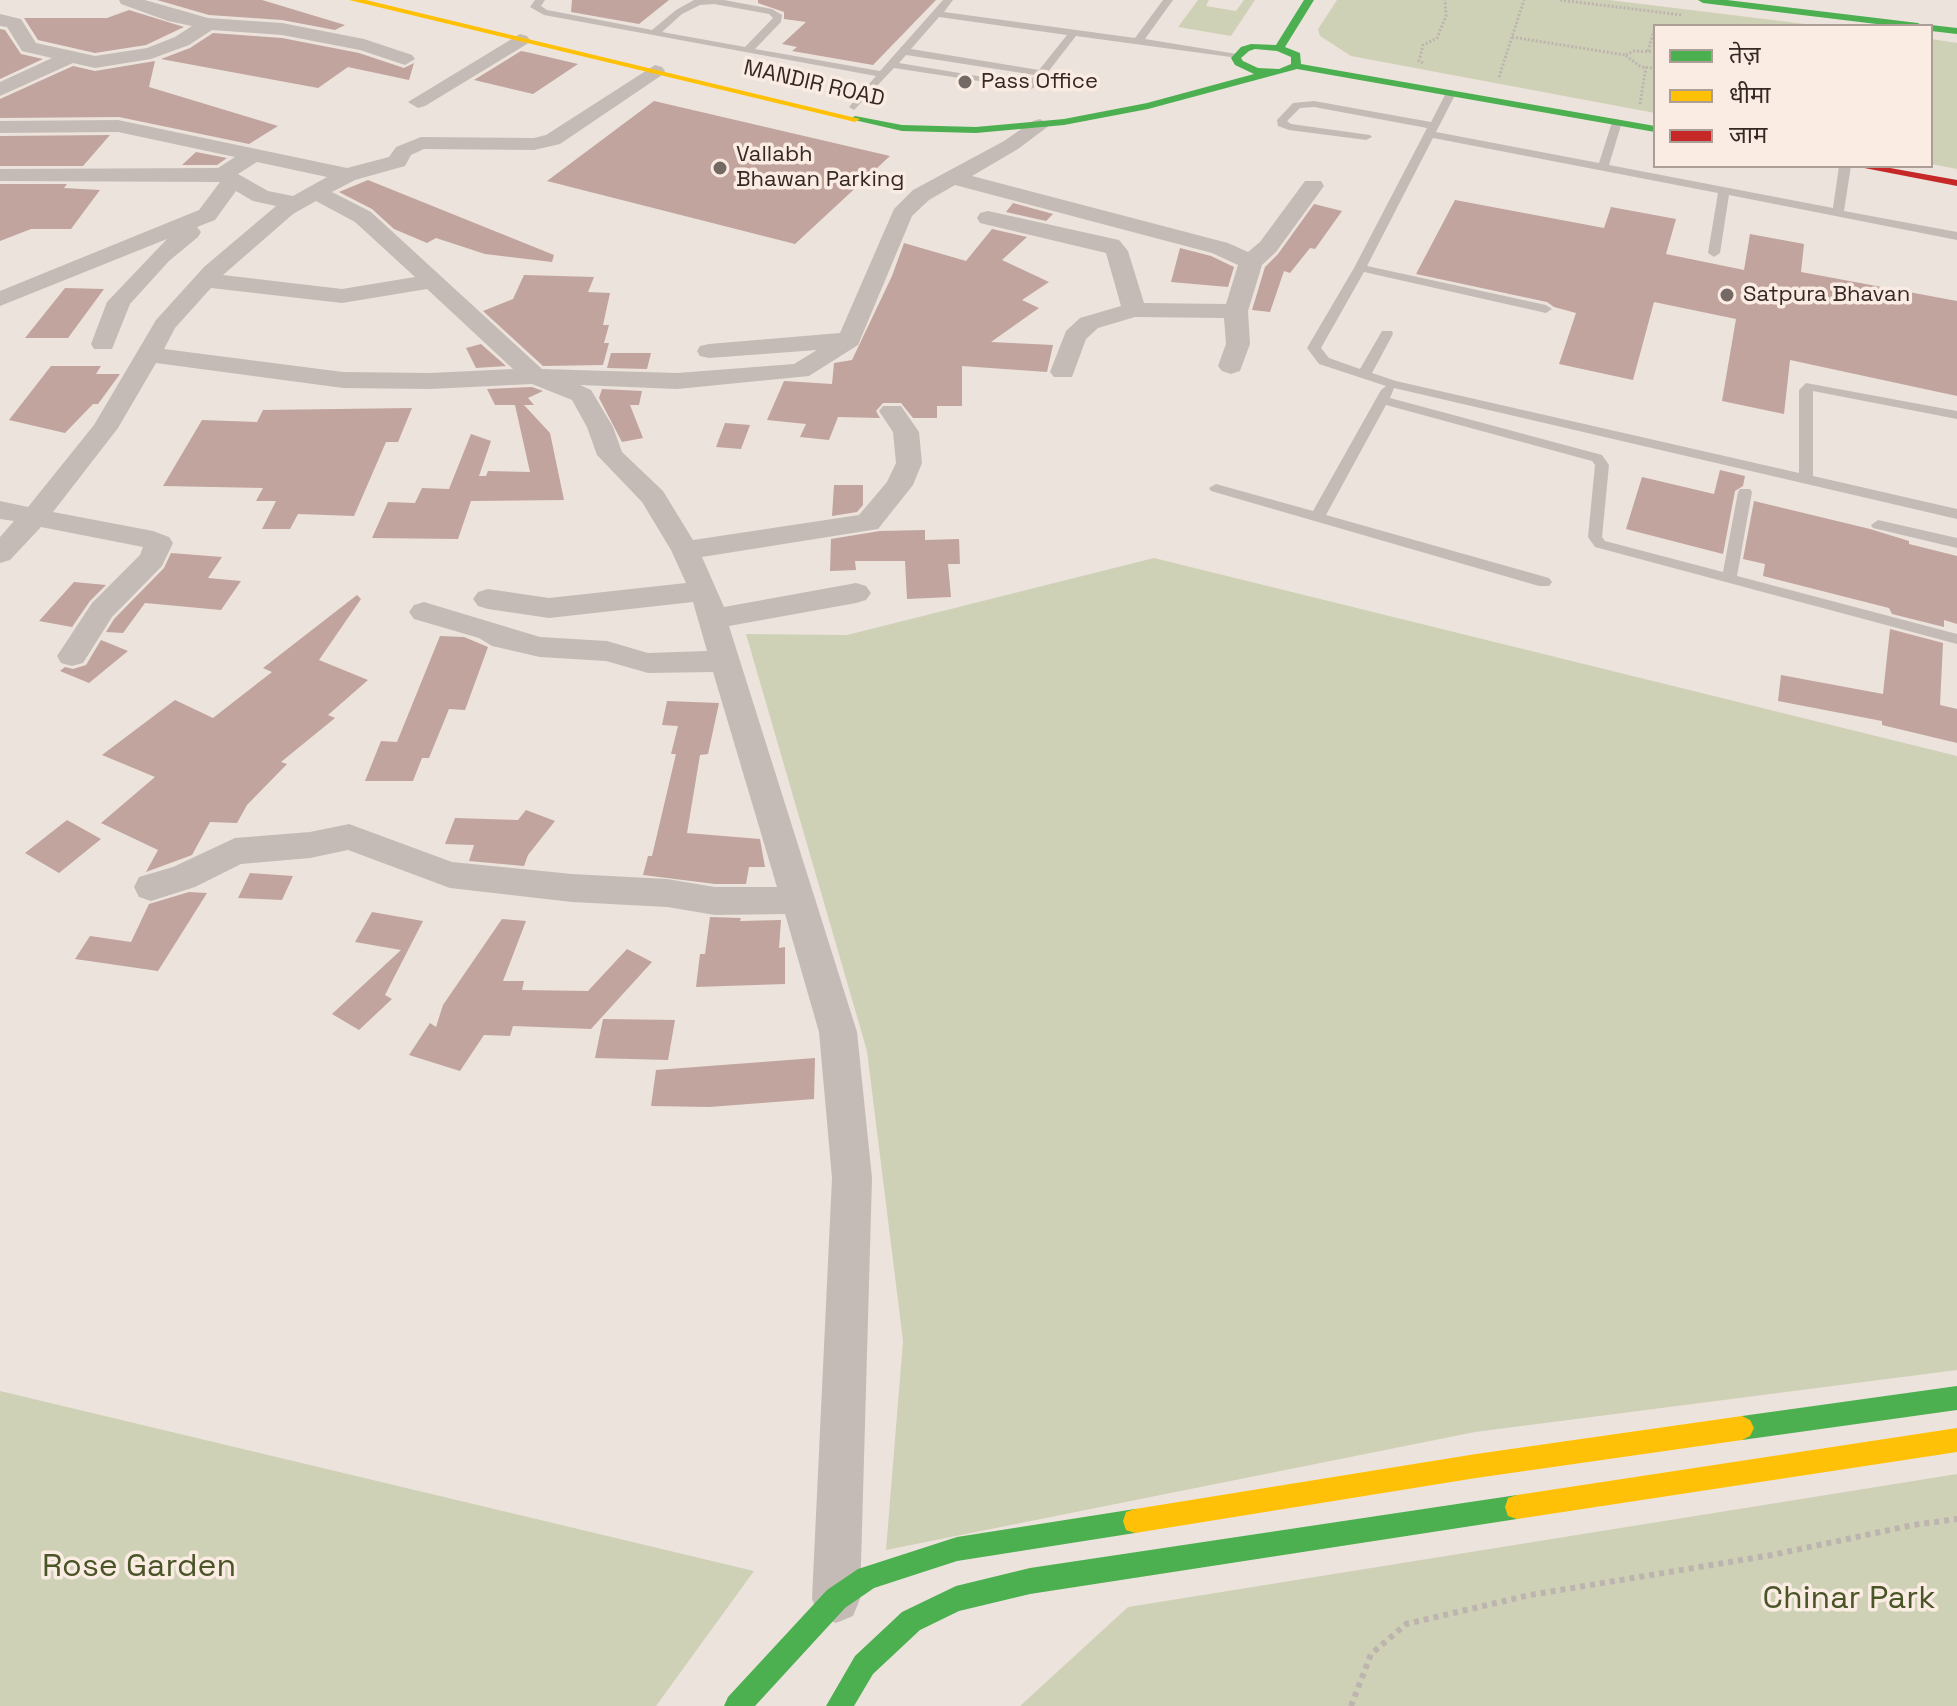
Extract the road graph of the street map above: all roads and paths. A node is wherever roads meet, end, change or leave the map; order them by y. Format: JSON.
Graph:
{"nodes":[{"id":1,"x":128,"y":0,"type":"edge"},
{"id":2,"x":354,"y":0,"type":"edge"},
{"id":3,"x":540,"y":0,"type":"edge"},
{"id":4,"x":948,"y":0,"type":"edge"},
{"id":5,"x":1168,"y":0,"type":"edge"},
{"id":6,"x":1309,"y":0,"type":"edge"},
{"id":7,"x":1445,"y":0,"type":"edge"},
{"id":8,"x":1524,"y":0,"type":"edge"},
{"id":9,"x":1560,"y":0,"type":"edge"},
{"id":10,"x":1703,"y":0,"type":"edge"},
{"id":11,"x":393,"y":2,"type":"edge"},
{"id":12,"x":3,"y":10,"type":"edge"},
{"id":13,"x":937,"y":14,"type":"junction"},
{"id":14,"x":1691,"y":16,"type":"dead end"},
{"id":15,"x":1269,"y":23,"type":"dead end"},
{"id":16,"x":208,"y":24,"type":"junction"},
{"id":17,"x":1901,"y":24,"type":"edge"},
{"id":18,"x":1933,"y":28,"type":"edge"},
{"id":19,"x":1957,"y":31,"type":"edge"},
{"id":20,"x":655,"y":32,"type":"junction"},
{"id":21,"x":1653,"y":34,"type":"edge"},
{"id":22,"x":1072,"y":35,"type":"junction"},
{"id":23,"x":1512,"y":37,"type":"junction"},
{"id":24,"x":520,"y":40,"type":"junction"},
{"id":25,"x":1137,"y":43,"type":"junction"},
{"id":26,"x":1255,"y":46,"type":"junction"},
{"id":27,"x":1279,"y":48,"type":"junction"},
{"id":28,"x":747,"y":51,"type":"junction"},
{"id":29,"x":901,"y":51,"type":"junction"},
{"id":30,"x":1648,"y":51,"type":"junction"},
{"id":31,"x":1653,"y":52,"type":"edge"},
{"id":32,"x":1625,"y":55,"type":"junction"},
{"id":33,"x":69,"y":57,"type":"junction"},
{"id":34,"x":405,"y":59,"type":"dead end"},
{"id":35,"x":1238,"y":59,"type":"junction"},
{"id":36,"x":892,"y":65,"type":"junction"},
{"id":37,"x":1296,"y":66,"type":"junction"},
{"id":38,"x":1646,"y":67,"type":"junction"},
{"id":39,"x":1432,"y":68,"type":"dead end"},
{"id":40,"x":1653,"y":68,"type":"edge"},
{"id":41,"x":655,"y":71,"type":"junction"},
{"id":42,"x":1041,"y":73,"type":"junction"},
{"id":43,"x":1268,"y":73,"type":"junction"},
{"id":44,"x":885,"y":75,"type":"junction"},
{"id":45,"x":1499,"y":77,"type":"dead end"},
{"id":46,"x":0,"y":90,"type":"edge"},
{"id":47,"x":1451,"y":93,"type":"junction"},
{"id":48,"x":418,"y":102,"type":"dead end"},
{"id":49,"x":1640,"y":104,"type":"dead end"},
{"id":50,"x":854,"y":107,"type":"junction"},
{"id":51,"x":1617,"y":122,"type":"junction"},
{"id":52,"x":1040,"y":125,"type":"junction"},
{"id":53,"x":0,"y":127,"type":"edge"},
{"id":54,"x":1653,"y":129,"type":"edge"},
{"id":55,"x":1433,"y":130,"type":"junction"},
{"id":56,"x":1366,"y":137,"type":"dead end"},
{"id":57,"x":256,"y":155,"type":"junction"},
{"id":58,"x":1603,"y":167,"type":"junction"},
{"id":59,"x":1845,"y":168,"type":"edge"},
{"id":60,"x":1871,"y":168,"type":"edge"},
{"id":61,"x":0,"y":175,"type":"edge"},
{"id":62,"x":347,"y":175,"type":"junction"},
{"id":63,"x":227,"y":178,"type":"junction"},
{"id":64,"x":955,"y":178,"type":"junction"},
{"id":65,"x":1957,"y":183,"type":"edge"},
{"id":66,"x":1313,"y":186,"type":"dead end"},
{"id":67,"x":1724,"y":191,"type":"junction"},
{"id":68,"x":306,"y":198,"type":"junction"},
{"id":69,"x":1838,"y":213,"type":"junction"},
{"id":70,"x":207,"y":215,"type":"junction"},
{"id":71,"x":988,"y":218,"type":"dead end"},
{"id":72,"x":1957,"y":236,"type":"edge"},
{"id":73,"x":1714,"y":253,"type":"dead end"},
{"id":74,"x":1251,"y":262,"type":"junction"},
{"id":75,"x":1360,"y":268,"type":"junction"},
{"id":76,"x":205,"y":280,"type":"junction"},
{"id":77,"x":435,"y":281,"type":"junction"},
{"id":78,"x":0,"y":299,"type":"edge"},
{"id":79,"x":1546,"y":309,"type":"dead end"},
{"id":80,"x":1134,"y":310,"type":"junction"},
{"id":81,"x":1236,"y":311,"type":"junction"},
{"id":82,"x":1387,"y":334,"type":"dead end"},
{"id":83,"x":849,"y":340,"type":"junction"},
{"id":84,"x":103,"y":344,"type":"dead end"},
{"id":85,"x":709,"y":351,"type":"dead end"},
{"id":86,"x":147,"y":354,"type":"junction"},
{"id":87,"x":1231,"y":366,"type":"dead end"},
{"id":88,"x":1063,"y":372,"type":"dead end"},
{"id":89,"x":535,"y":376,"type":"junction"},
{"id":90,"x":1363,"y":376,"type":"junction"},
{"id":91,"x":1392,"y":384,"type":"junction"},
{"id":92,"x":1383,"y":400,"type":"junction"},
{"id":93,"x":892,"y":411,"type":"dead end"},
{"id":94,"x":1957,"y":415,"type":"edge"},
{"id":95,"x":1806,"y":481,"type":"junction"},
{"id":96,"x":1216,"y":488,"type":"dead end"},
{"id":97,"x":1745,"y":492,"type":"dead end"},
{"id":98,"x":0,"y":510,"type":"edge"},
{"id":99,"x":1957,"y":514,"type":"edge"},
{"id":100,"x":35,"y":516,"type":"junction"},
{"id":101,"x":1317,"y":517,"type":"junction"},
{"id":102,"x":1878,"y":525,"type":"dead end"},
{"id":103,"x":1957,"y":543,"type":"edge"},
{"id":104,"x":685,"y":550,"type":"junction"},
{"id":105,"x":0,"y":554,"type":"edge"},
{"id":106,"x":1729,"y":580,"type":"junction"},
{"id":107,"x":1544,"y":582,"type":"dead end"},
{"id":108,"x":856,"y":593,"type":"dead end"},
{"id":109,"x":488,"y":599,"type":"dead end"},
{"id":110,"x":708,"y":605,"type":"junction"},
{"id":111,"x":424,"y":612,"type":"dead end"},
{"id":112,"x":1957,"y":639,"type":"edge"},
{"id":113,"x":72,"y":656,"type":"dead end"},
{"id":114,"x":726,"y":661,"type":"junction"},
{"id":115,"x":151,"y":887,"type":"dead end"},
{"id":116,"x":799,"y":900,"type":"junction"},
{"id":117,"x":1957,"y":1398,"type":"edge"},
{"id":118,"x":1957,"y":1440,"type":"edge"},
{"id":119,"x":1957,"y":1519,"type":"edge"},
{"id":120,"x":836,"y":1599,"type":"junction"},
{"id":121,"x":737,"y":1706,"type":"edge"},
{"id":122,"x":839,"y":1706,"type":"edge"},
{"id":123,"x":1351,"y":1706,"type":"edge"}],
"edges":[{"from":1,"to":16,"type":"street"},
{"from":2,"to":11,"type":"street","name":"MANDIR ROAD"},
{"from":3,"to":20,"type":"lane"},
{"from":4,"to":13,"type":"lane"},
{"from":5,"to":25,"type":"lane"},
{"from":6,"to":27,"type":"street"},
{"from":7,"to":39,"type":"path"},
{"from":8,"to":23,"type":"path"},
{"from":9,"to":14,"type":"path"},
{"from":10,"to":17,"type":"street"},
{"from":11,"to":24,"type":"street","name":"MANDIR ROAD"},
{"from":11,"to":50,"type":"street","name":"MANDIR ROAD"},
{"from":12,"to":33,"type":"street"},
{"from":13,"to":22,"type":"lane"},
{"from":13,"to":29,"type":"lane"},
{"from":15,"to":26,"type":"street"},
{"from":16,"to":33,"type":"street"},
{"from":16,"to":34,"type":"street"},
{"from":18,"to":19,"type":"street"},
{"from":20,"to":28,"type":"lane"},
{"from":20,"to":28,"type":"lane"},
{"from":21,"to":30,"type":"path"},
{"from":22,"to":25,"type":"lane"},
{"from":22,"to":42,"type":"lane"},
{"from":23,"to":32,"type":"path"},
{"from":23,"to":45,"type":"path"},
{"from":24,"to":41,"type":"street","name":"MANDIR ROAD"},
{"from":24,"to":48,"type":"street"},
{"from":25,"to":35,"type":"lane"},
{"from":26,"to":27,"type":"street"},
{"from":26,"to":35,"type":"street","name":"MANDIR ROAD"},
{"from":27,"to":37,"type":"street"},
{"from":28,"to":44,"type":"lane"},
{"from":29,"to":36,"type":"lane"},
{"from":29,"to":42,"type":"lane"},
{"from":30,"to":31,"type":"path"},
{"from":30,"to":32,"type":"path"},
{"from":32,"to":38,"type":"path"},
{"from":33,"to":46,"type":"street"},
{"from":35,"to":43,"type":"street"},
{"from":35,"to":50,"type":"street","name":"MANDIR ROAD"},
{"from":36,"to":42,"type":"lane"},
{"from":36,"to":44,"type":"lane"},
{"from":37,"to":43,"type":"street","name":"MANDIR ROAD"},
{"from":37,"to":47,"type":"street"},
{"from":38,"to":40,"type":"path"},
{"from":38,"to":49,"type":"path"},
{"from":41,"to":52,"type":"street","name":"MANDIR ROAD"},
{"from":41,"to":62,"type":"street"},
{"from":43,"to":52,"type":"street","name":"MANDIR ROAD"},
{"from":44,"to":50,"type":"lane"},
{"from":47,"to":51,"type":"street"},
{"from":47,"to":55,"type":"lane"},
{"from":51,"to":54,"type":"street"},
{"from":51,"to":58,"type":"lane"},
{"from":52,"to":64,"type":"street"},
{"from":53,"to":57,"type":"street"},
{"from":55,"to":56,"type":"lane"},
{"from":55,"to":58,"type":"lane"},
{"from":55,"to":75,"type":"lane"},
{"from":57,"to":62,"type":"street"},
{"from":57,"to":63,"type":"street"},
{"from":58,"to":67,"type":"lane"},
{"from":59,"to":69,"type":"lane"},
{"from":60,"to":65,"type":"street"},
{"from":61,"to":63,"type":"street"},
{"from":62,"to":68,"type":"street"},
{"from":63,"to":68,"type":"street"},
{"from":63,"to":70,"type":"street"},
{"from":64,"to":74,"type":"street"},
{"from":64,"to":83,"type":"street"},
{"from":66,"to":74,"type":"street"},
{"from":67,"to":69,"type":"lane"},
{"from":67,"to":73,"type":"lane"},
{"from":68,"to":76,"type":"street"},
{"from":68,"to":77,"type":"street"},
{"from":69,"to":72,"type":"lane"},
{"from":70,"to":78,"type":"street"},
{"from":70,"to":84,"type":"street"},
{"from":71,"to":80,"type":"street"},
{"from":74,"to":81,"type":"street"},
{"from":75,"to":79,"type":"lane"},
{"from":75,"to":90,"type":"lane"},
{"from":76,"to":77,"type":"street"},
{"from":76,"to":86,"type":"street"},
{"from":77,"to":89,"type":"street"},
{"from":80,"to":81,"type":"street"},
{"from":80,"to":88,"type":"street"},
{"from":81,"to":87,"type":"street"},
{"from":82,"to":90,"type":"lane"},
{"from":83,"to":85,"type":"street"},
{"from":83,"to":89,"type":"street"},
{"from":86,"to":89,"type":"street"},
{"from":86,"to":100,"type":"street"},
{"from":89,"to":104,"type":"street"},
{"from":90,"to":91,"type":"lane"},
{"from":91,"to":92,"type":"lane"},
{"from":91,"to":95,"type":"lane"},
{"from":92,"to":101,"type":"lane"},
{"from":92,"to":106,"type":"lane"},
{"from":93,"to":104,"type":"street"},
{"from":94,"to":95,"type":"lane"},
{"from":95,"to":99,"type":"lane"},
{"from":96,"to":101,"type":"lane"},
{"from":97,"to":106,"type":"lane"},
{"from":98,"to":100,"type":"street"},
{"from":100,"to":105,"type":"street"},
{"from":100,"to":113,"type":"street"},
{"from":101,"to":107,"type":"lane"},
{"from":102,"to":103,"type":"lane"},
{"from":104,"to":110,"type":"street"},
{"from":106,"to":112,"type":"lane"},
{"from":108,"to":110,"type":"street"},
{"from":109,"to":110,"type":"street"},
{"from":110,"to":114,"type":"street"},
{"from":111,"to":114,"type":"street"},
{"from":114,"to":116,"type":"street"},
{"from":115,"to":116,"type":"street"},
{"from":116,"to":120,"type":"street"},
{"from":117,"to":120,"type":"street"},
{"from":118,"to":122,"type":"street"},
{"from":119,"to":123,"type":"path"},
{"from":120,"to":121,"type":"street"}]}
